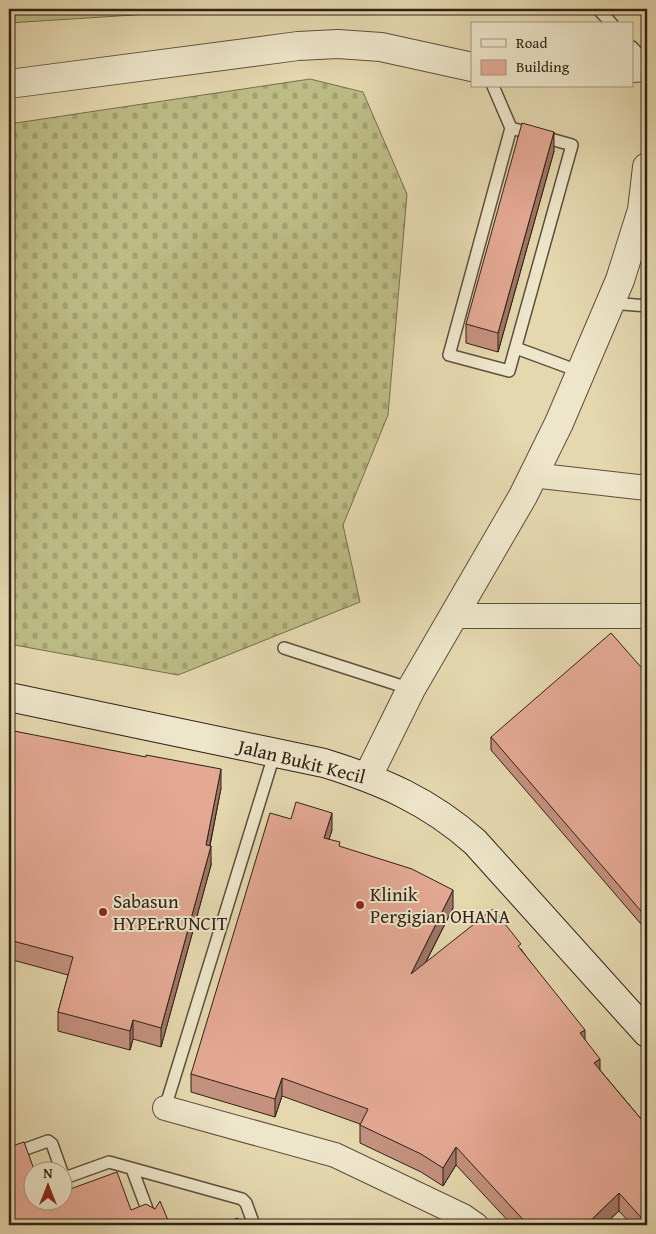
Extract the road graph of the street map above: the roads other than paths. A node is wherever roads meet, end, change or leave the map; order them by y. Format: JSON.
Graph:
{"nodes":[{"id":1,"x":598,"y":9,"type":"edge"},
{"id":2,"x":610,"y":22,"type":"edge"},
{"id":3,"x":634,"y":49,"type":"edge"},
{"id":4,"x":647,"y":63,"type":"edge"},
{"id":5,"x":471,"y":67,"type":"edge"},
{"id":6,"x":647,"y":67,"type":"edge"},
{"id":7,"x":634,"y":68,"type":"edge"},
{"id":8,"x":9,"y":84,"type":"edge"},
{"id":9,"x":494,"y":88,"type":"edge"},
{"id":10,"x":511,"y":128,"type":"junction"},
{"id":11,"x":647,"y":167,"type":"edge"},
{"id":12,"x":611,"y":303,"type":"junction"},
{"id":13,"x":647,"y":306,"type":"edge"},
{"id":14,"x":516,"y":348,"type":"junction"},
{"id":15,"x":581,"y":372,"type":"junction"},
{"id":16,"x":532,"y":475,"type":"junction"},
{"id":17,"x":647,"y":488,"type":"edge"},
{"id":18,"x":452,"y":616,"type":"junction"},
{"id":19,"x":647,"y":616,"type":"edge"},
{"id":20,"x":284,"y":648,"type":"dead end"},
{"id":21,"x":411,"y":689,"type":"junction"},
{"id":22,"x":9,"y":697,"type":"edge"},
{"id":23,"x":275,"y":752,"type":"junction"},
{"id":24,"x":368,"y":776,"type":"junction"},
{"id":25,"x":647,"y":1033,"type":"edge"},
{"id":26,"x":164,"y":1108,"type":"joint"},
{"id":27,"x":9,"y":1155,"type":"edge"},
{"id":28,"x":58,"y":1162,"type":"edge"},
{"id":29,"x":132,"y":1169,"type":"junction"},
{"id":30,"x":72,"y":1175,"type":"edge"},
{"id":31,"x":154,"y":1225,"type":"edge"},
{"id":32,"x":254,"y":1225,"type":"edge"},
{"id":33,"x":476,"y":1225,"type":"edge"}],
"edges":[{"from":1,"to":2,"type":"lane"},
{"from":3,"to":4,"type":"lane"},
{"from":5,"to":8,"type":"street"},
{"from":6,"to":7,"type":"street"},
{"from":9,"to":10,"type":"lane"},
{"from":10,"to":14,"type":"lane"},
{"from":10,"to":14,"type":"lane"},
{"from":11,"to":12,"type":"street"},
{"from":12,"to":13,"type":"lane"},
{"from":12,"to":15,"type":"street"},
{"from":14,"to":15,"type":"lane"},
{"from":15,"to":16,"type":"street"},
{"from":16,"to":17,"type":"street"},
{"from":16,"to":18,"type":"street"},
{"from":18,"to":19,"type":"street"},
{"from":18,"to":21,"type":"street"},
{"from":20,"to":21,"type":"lane"},
{"from":21,"to":24,"type":"street"},
{"from":22,"to":23,"type":"street","name":"Jalan Bukit Kecil"},
{"from":23,"to":24,"type":"street","name":"Jalan Bukit Kecil"},
{"from":23,"to":26,"type":"lane"},
{"from":24,"to":25,"type":"street","name":"Jalan Bukit Kecil"},
{"from":26,"to":33,"type":"street"},
{"from":27,"to":28,"type":"lane"},
{"from":29,"to":30,"type":"lane"},
{"from":29,"to":31,"type":"lane"},
{"from":29,"to":32,"type":"lane"}]}
